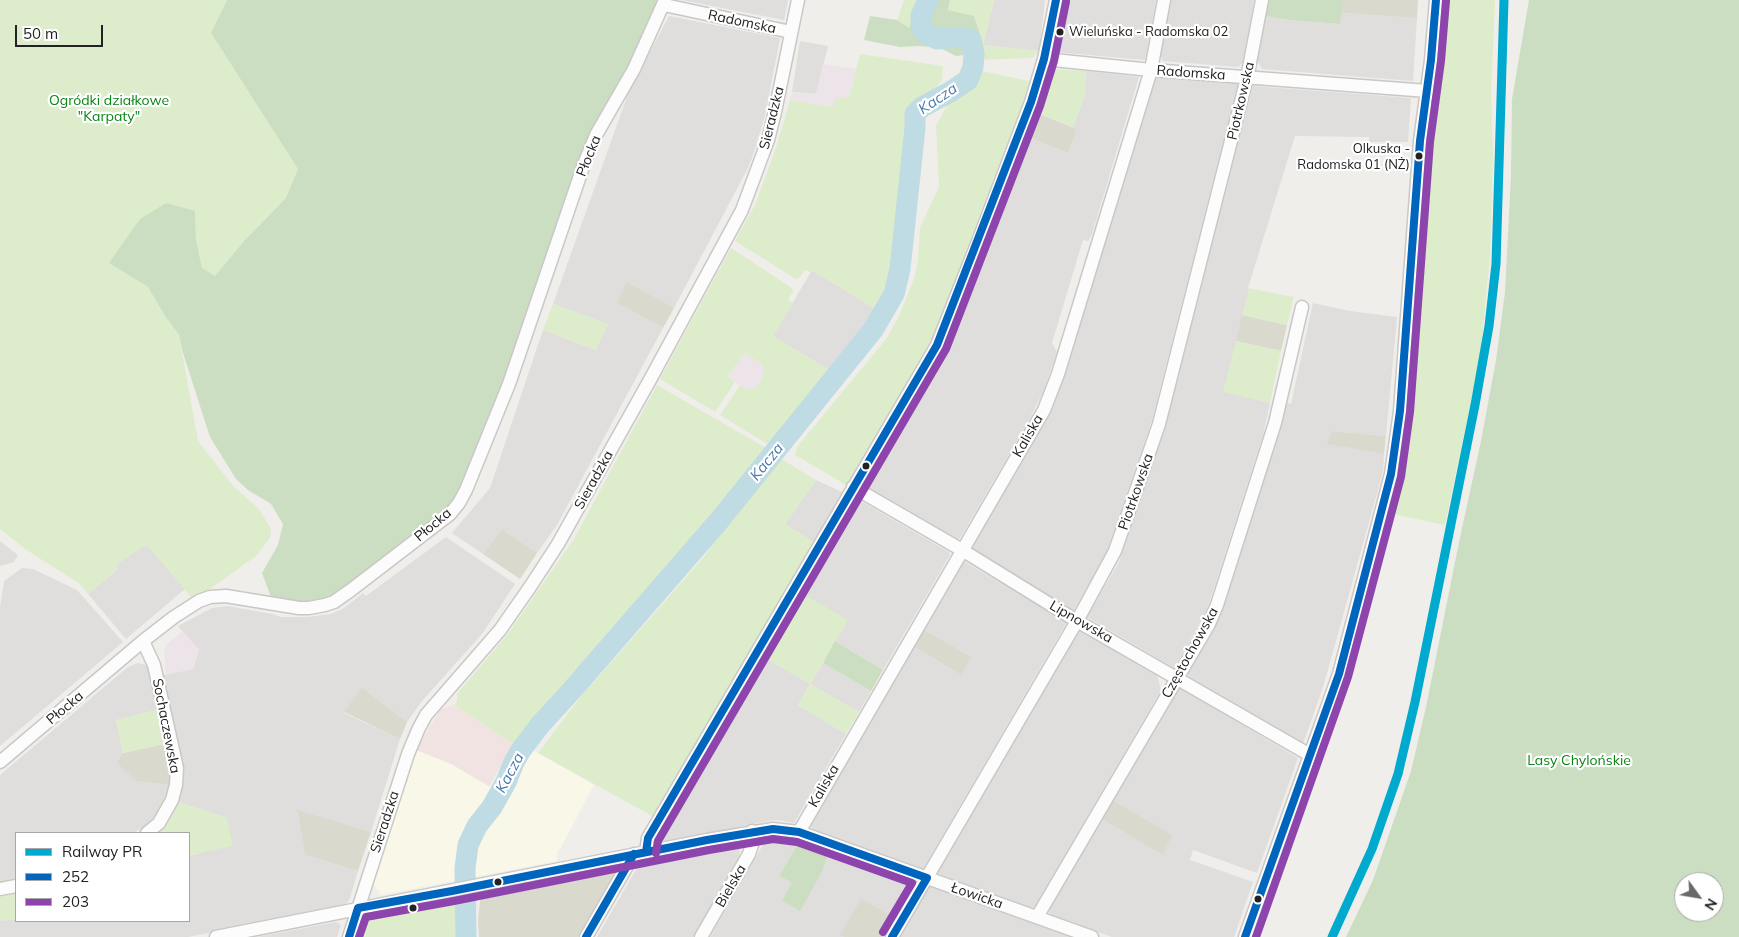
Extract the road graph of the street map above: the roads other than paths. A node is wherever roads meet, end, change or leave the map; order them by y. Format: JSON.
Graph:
{"nodes":[{"id":1,"x":798,"y":0,"type":"edge"},
{"id":2,"x":1056,"y":0,"type":"edge"},
{"id":3,"x":1164,"y":0,"type":"edge"},
{"id":4,"x":1262,"y":0,"type":"edge"},
{"id":5,"x":1436,"y":0,"type":"edge"},
{"id":6,"x":665,"y":3,"type":"edge"},
{"id":7,"x":791,"y":32,"type":"junction"},
{"id":8,"x":1044,"y":59,"type":"junction"},
{"id":9,"x":1151,"y":70,"type":"junction"},
{"id":10,"x":1247,"y":78,"type":"junction"},
{"id":11,"x":1428,"y":90,"type":"junction"},
{"id":12,"x":1302,"y":308,"type":"dead end"},
{"id":13,"x":853,"y":488,"type":"junction"},
{"id":14,"x":962,"y":550,"type":"junction"},
{"id":15,"x":1077,"y":620,"type":"junction"},
{"id":16,"x":143,"y":641,"type":"junction"},
{"id":17,"x":1178,"y":677,"type":"junction"},
{"id":18,"x":1310,"y":755,"type":"junction"},
{"id":19,"x":0,"y":762,"type":"edge"},
{"id":20,"x":752,"y":831,"type":"junction"},
{"id":21,"x":148,"y":832,"type":"edge"},
{"id":22,"x":799,"y":832,"type":"junction"},
{"id":23,"x":640,"y":853,"type":"junction"},
{"id":24,"x":927,"y":878,"type":"junction"},
{"id":25,"x":15,"y":886,"type":"edge"},
{"id":26,"x":0,"y":889,"type":"edge"},
{"id":27,"x":358,"y":908,"type":"junction"},
{"id":28,"x":1038,"y":917,"type":"junction"},
{"id":29,"x":216,"y":937,"type":"edge"},
{"id":30,"x":348,"y":937,"type":"edge"},
{"id":31,"x":586,"y":937,"type":"edge"},
{"id":32,"x":701,"y":937,"type":"edge"},
{"id":33,"x":892,"y":937,"type":"edge"},
{"id":34,"x":1092,"y":937,"type":"edge"},
{"id":35,"x":1245,"y":937,"type":"edge"}],
"edges":[{"from":1,"to":7,"type":"street","name":"Sieradzka"},
{"from":2,"to":8,"type":"street"},
{"from":3,"to":9,"type":"street","name":"Kaliska"},
{"from":4,"to":10,"type":"street","name":"Piotrkowska"},
{"from":5,"to":11,"type":"street"},
{"from":6,"to":7,"type":"street","name":"Radomska"},
{"from":6,"to":16,"type":"street","name":"Płocka"},
{"from":7,"to":27,"type":"street","name":"Sieradzka"},
{"from":8,"to":9,"type":"street","name":"Radomska"},
{"from":8,"to":13,"type":"street"},
{"from":9,"to":10,"type":"street","name":"Radomska"},
{"from":9,"to":14,"type":"street","name":"Kaliska"},
{"from":10,"to":11,"type":"street","name":"Radomska"},
{"from":10,"to":15,"type":"street","name":"Piotrkowska"},
{"from":11,"to":18,"type":"street"},
{"from":12,"to":17,"type":"street","name":"Częstochowska"},
{"from":13,"to":14,"type":"street","name":"Lipnowska"},
{"from":13,"to":23,"type":"street"},
{"from":14,"to":15,"type":"street","name":"Lipnowska"},
{"from":14,"to":22,"type":"street","name":"Kaliska"},
{"from":15,"to":17,"type":"street","name":"Lipnowska"},
{"from":15,"to":24,"type":"street","name":"Piotrkowska"},
{"from":16,"to":19,"type":"street","name":"Płocka"},
{"from":16,"to":21,"type":"street","name":"Sochaczewska"},
{"from":17,"to":18,"type":"street","name":"Lipnowska"},
{"from":17,"to":28,"type":"street","name":"Częstochowska"},
{"from":18,"to":35,"type":"street"},
{"from":20,"to":22,"type":"street","name":"Łowicka"},
{"from":20,"to":23,"type":"street","name":"Łowicka"},
{"from":20,"to":32,"type":"street","name":"Bielska"},
{"from":22,"to":24,"type":"street","name":"Łowicka"},
{"from":23,"to":27,"type":"street","name":"Łowicka"},
{"from":23,"to":31,"type":"street"},
{"from":24,"to":28,"type":"street","name":"Łowicka"},
{"from":24,"to":33,"type":"street","name":"Piotrkowska"},
{"from":25,"to":26,"type":"street"},
{"from":27,"to":29,"type":"street","name":"Łowicka"},
{"from":27,"to":30,"type":"street","name":"Sieradzka"},
{"from":28,"to":34,"type":"street","name":"Łowicka"}]}
